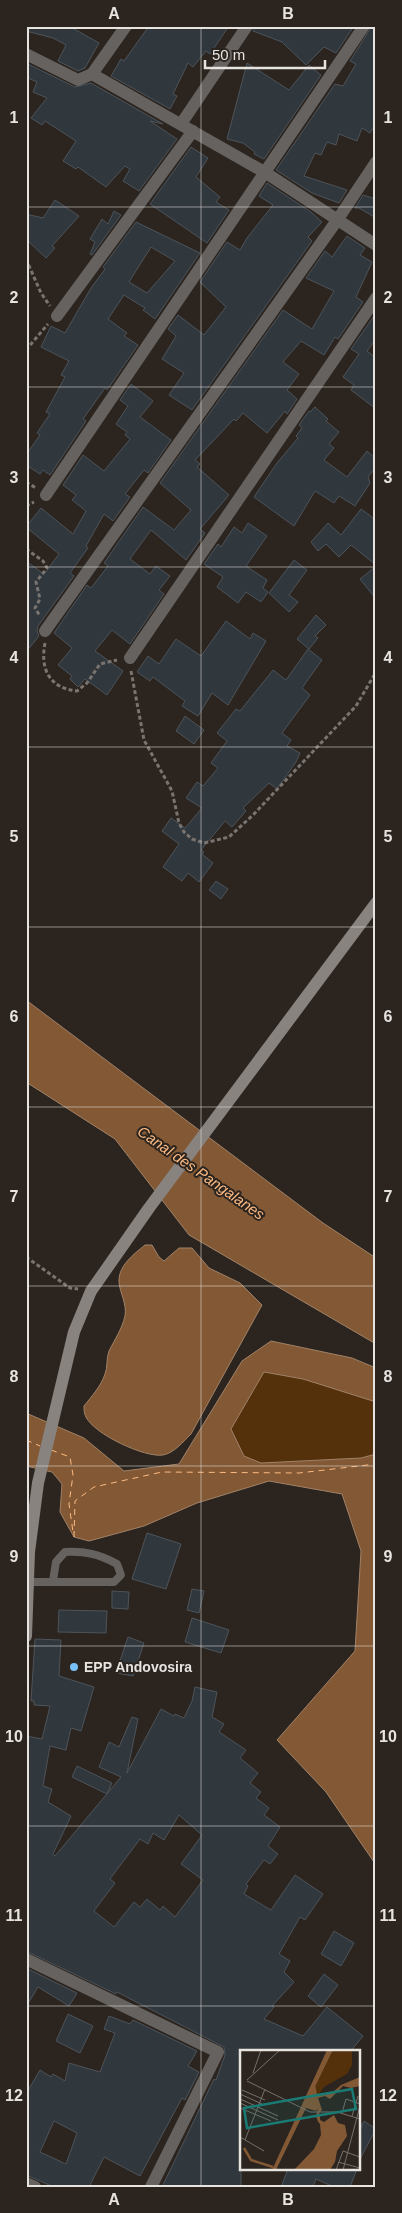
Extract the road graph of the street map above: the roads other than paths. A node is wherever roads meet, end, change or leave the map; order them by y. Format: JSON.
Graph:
{"nodes":[{"id":1,"x":126,"y":26,"type":"edge"},
{"id":2,"x":247,"y":26,"type":"edge"},
{"id":3,"x":364,"y":26,"type":"edge"},
{"id":4,"x":26,"y":54,"type":"edge"},
{"id":5,"x":92,"y":74,"type":"junction"},
{"id":6,"x":182,"y":124,"type":"junction"},
{"id":7,"x":194,"y":131,"type":"junction"},
{"id":8,"x":376,"y":162,"type":"edge"},
{"id":9,"x":266,"y":173,"type":"junction"},
{"id":10,"x":338,"y":219,"type":"junction"},
{"id":11,"x":376,"y":245,"type":"edge"},
{"id":12,"x":376,"y":298,"type":"edge"},
{"id":13,"x":57,"y":316,"type":"road end"},
{"id":14,"x":46,"y":495,"type":"dead end"},
{"id":15,"x":45,"y":631,"type":"road end"},
{"id":16,"x":130,"y":658,"type":"road end"},
{"id":17,"x":376,"y":903,"type":"edge"},
{"id":18,"x":29,"y":1582,"type":"junction"},
{"id":19,"x":53,"y":1582,"type":"junction"},
{"id":20,"x":26,"y":1636,"type":"edge"},
{"id":21,"x":26,"y":1959,"type":"edge"},
{"id":22,"x":26,"y":2183,"type":"edge"},
{"id":23,"x":35,"y":2187,"type":"edge"},
{"id":24,"x":151,"y":2187,"type":"edge"}],
"edges":[{"from":1,"to":5,"type":"street"},
{"from":2,"to":6,"type":"street"},
{"from":3,"to":9,"type":"street"},
{"from":4,"to":5,"type":"street"},
{"from":5,"to":6,"type":"street"},
{"from":6,"to":7,"type":"street"},
{"from":7,"to":9,"type":"street"},
{"from":7,"to":13,"type":"street"},
{"from":8,"to":10,"type":"street"},
{"from":9,"to":10,"type":"street"},
{"from":9,"to":14,"type":"street"},
{"from":10,"to":11,"type":"street"},
{"from":10,"to":15,"type":"street"},
{"from":12,"to":16,"type":"street"},
{"from":17,"to":18,"type":"street"},
{"from":18,"to":19,"type":"lane"},
{"from":18,"to":20,"type":"street"},
{"from":19,"to":19,"type":"lane"},
{"from":21,"to":24,"type":"street"},
{"from":22,"to":23,"type":"street"}]}
